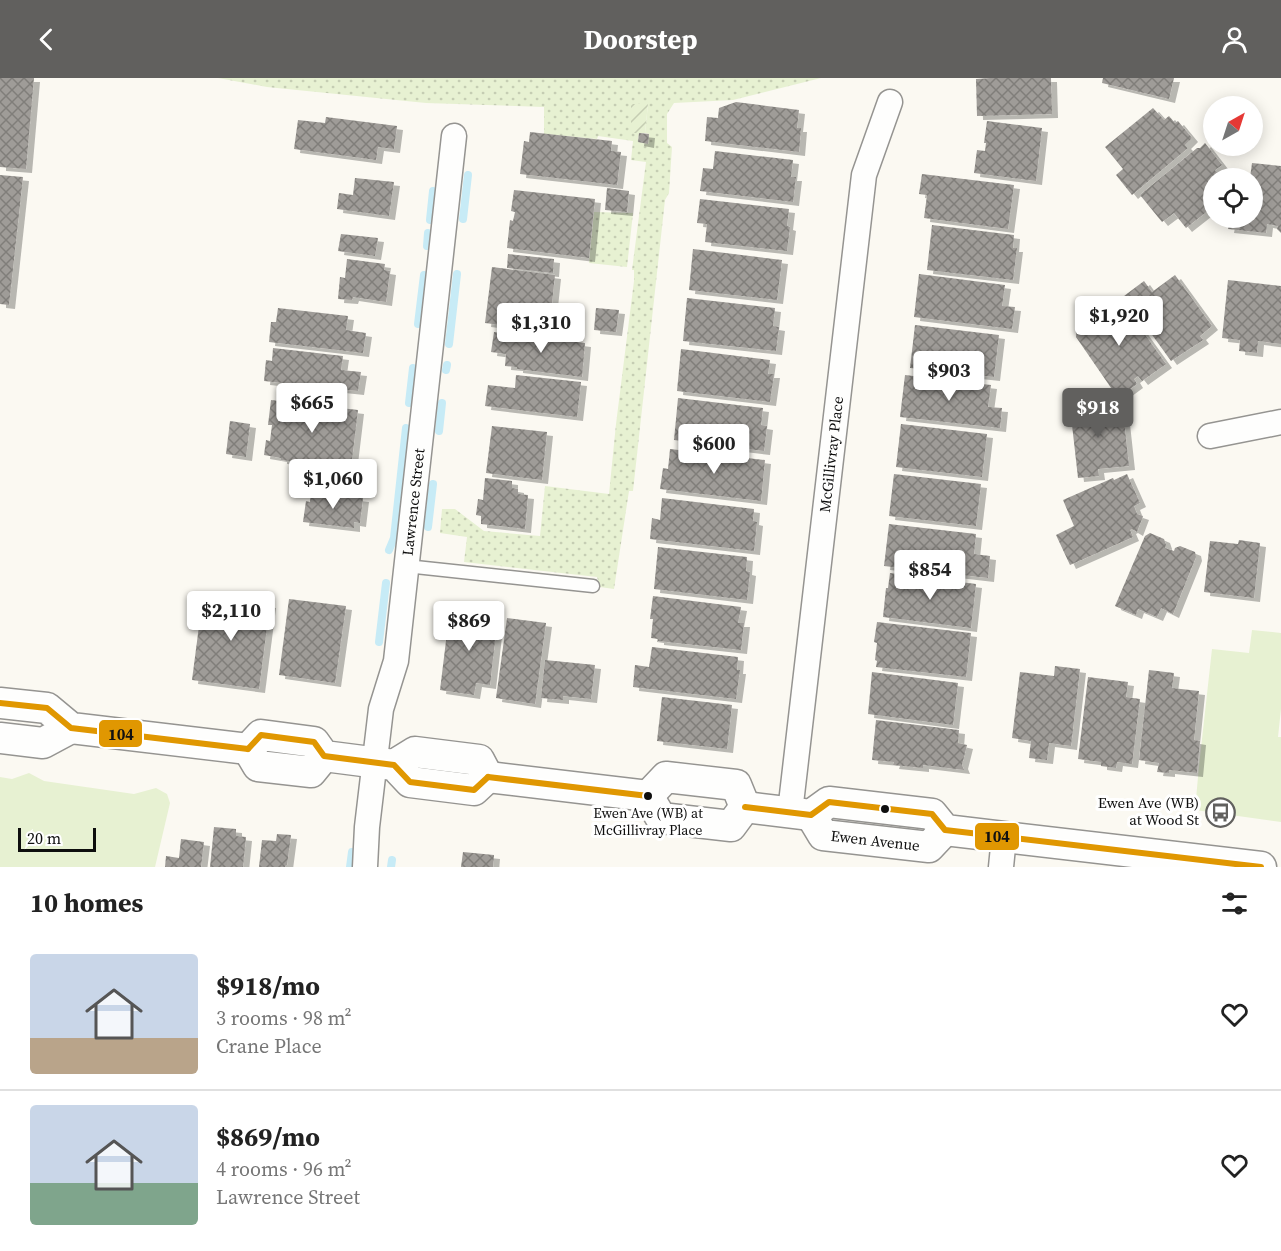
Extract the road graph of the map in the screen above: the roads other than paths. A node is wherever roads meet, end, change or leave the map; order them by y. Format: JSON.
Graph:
{"nodes":[{"id":1,"x":890,"y":102,"type":"dead end"},
{"id":2,"x":454,"y":136,"type":"dead end"},
{"id":3,"x":1281,"y":422,"type":"edge"},
{"id":4,"x":1210,"y":436,"type":"dead end"},
{"id":5,"x":406,"y":566,"type":"junction"},
{"id":6,"x":593,"y":586,"type":"dead end"},
{"id":7,"x":0,"y":703,"type":"edge"},
{"id":8,"x":71,"y":728,"type":"junction"},
{"id":9,"x":0,"y":738,"type":"edge"},
{"id":10,"x":385,"y":764,"type":"junction"},
{"id":11,"x":648,"y":796,"type":"junction"},
{"id":12,"x":745,"y":807,"type":"junction"},
{"id":13,"x":800,"y":813,"type":"junction"},
{"id":14,"x":1004,"y":837,"type":"junction"},
{"id":15,"x":1281,"y":857,"type":"edge"},
{"id":16,"x":364,"y":867,"type":"edge"},
{"id":17,"x":1001,"y":867,"type":"edge"},
{"id":18,"x":1261,"y":867,"type":"edge"},
{"id":19,"x":1270,"y":867,"type":"edge"}],
"edges":[{"from":1,"to":13,"type":"street","name":"McGillivray Place"},
{"from":2,"to":5,"type":"street","name":"Lawrence Street"},
{"from":3,"to":4,"type":"street"},
{"from":5,"to":6,"type":"lane"},
{"from":5,"to":10,"type":"street","name":"Lawrence Street"},
{"from":7,"to":8,"type":"street"},
{"from":8,"to":9,"type":"street"},
{"from":8,"to":10,"type":"street"},
{"from":10,"to":11,"type":"street"},
{"from":10,"to":16,"type":"street","name":"Lawrence Street"},
{"from":11,"to":12,"type":"street"},
{"from":11,"to":12,"type":"street"},
{"from":12,"to":13,"type":"street"},
{"from":13,"to":14,"type":"street","name":"Ewen Avenue"},
{"from":14,"to":17,"type":"street"},
{"from":14,"to":18,"type":"street","name":"Ewen Avenue"},
{"from":15,"to":19,"type":"street"}]}
